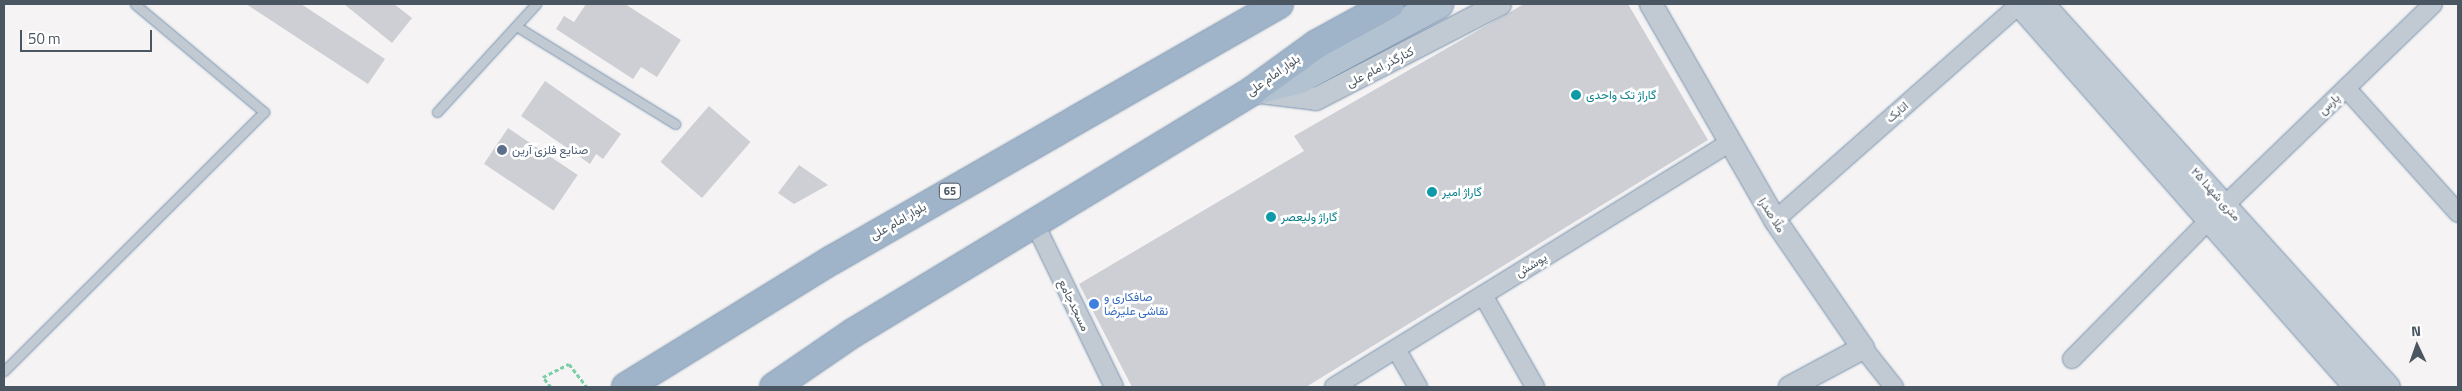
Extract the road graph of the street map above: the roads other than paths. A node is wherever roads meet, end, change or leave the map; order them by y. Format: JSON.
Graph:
{"nodes":[{"id":1,"x":135,"y":4,"type":"edge"},
{"id":2,"x":536,"y":4,"type":"edge"},
{"id":3,"x":1279,"y":4,"type":"edge"},
{"id":4,"x":1390,"y":4,"type":"edge"},
{"id":5,"x":1439,"y":4,"type":"edge"},
{"id":6,"x":1500,"y":4,"type":"edge"},
{"id":7,"x":1651,"y":4,"type":"edge"},
{"id":8,"x":2020,"y":4,"type":"edge"},
{"id":9,"x":2041,"y":4,"type":"edge"},
{"id":10,"x":2433,"y":4,"type":"edge"},
{"id":11,"x":516,"y":26,"type":"junction"},
{"id":12,"x":2346,"y":88,"type":"junction"},
{"id":13,"x":1252,"y":91,"type":"junction"},
{"id":14,"x":437,"y":112,"type":"dead end"},
{"id":15,"x":675,"y":124,"type":"dead end"},
{"id":16,"x":1729,"y":143,"type":"junction"},
{"id":17,"x":2218,"y":212,"type":"junction"},
{"id":18,"x":2458,"y":213,"type":"edge"},
{"id":19,"x":1775,"y":220,"type":"junction"},
{"id":20,"x":1034,"y":222,"type":"junction"},
{"id":21,"x":1483,"y":295,"type":"junction"},
{"id":22,"x":1863,"y":348,"type":"junction"},
{"id":23,"x":1396,"y":349,"type":"junction"},
{"id":24,"x":2072,"y":359,"type":"dead end"},
{"id":25,"x":4,"y":372,"type":"edge"},
{"id":26,"x":2371,"y":385,"type":"edge"},
{"id":27,"x":626,"y":387,"type":"edge"},
{"id":28,"x":774,"y":387,"type":"edge"},
{"id":29,"x":1114,"y":387,"type":"edge"},
{"id":30,"x":1334,"y":387,"type":"edge"},
{"id":31,"x":1418,"y":387,"type":"edge"},
{"id":32,"x":1535,"y":387,"type":"edge"},
{"id":33,"x":1790,"y":387,"type":"edge"},
{"id":34,"x":1894,"y":387,"type":"edge"}],
"edges":[{"from":1,"to":25,"type":"lane"},
{"from":2,"to":11,"type":"lane"},
{"from":3,"to":27,"type":"highway","name":"بلوار امام علی","number":"65"},
{"from":4,"to":13,"type":"highway","name":"بلوار امام علی"},
{"from":5,"to":13,"type":"main road"},
{"from":6,"to":13,"type":"street","name":"کنارگذر امام علی"},
{"from":7,"to":16,"type":"street","name":"ملّا صدرا"},
{"from":8,"to":17,"type":"main road","name":"۲۵ متری شهدا"},
{"from":8,"to":19,"type":"street","name":"اتابک"},
{"from":9,"to":17,"type":"main road","name":"۲۵ متری شهدا"},
{"from":10,"to":12,"type":"street","name":"پارس"},
{"from":11,"to":14,"type":"lane"},
{"from":11,"to":15,"type":"lane"},
{"from":12,"to":17,"type":"street","name":"پارس"},
{"from":12,"to":18,"type":"street"},
{"from":13,"to":20,"type":"highway","name":"بلوار امام علی"},
{"from":16,"to":19,"type":"street","name":"ملّا صدرا"},
{"from":16,"to":21,"type":"street","name":"پوشش"},
{"from":17,"to":24,"type":"street","name":"پارس"},
{"from":17,"to":26,"type":"main road","name":"۲۵ متری شهدا"},
{"from":19,"to":22,"type":"street","name":"ملّا صدرا"},
{"from":20,"to":28,"type":"highway","name":"بلوار امام علی"},
{"from":20,"to":29,"type":"street","name":"مسجدجامع"},
{"from":21,"to":23,"type":"street","name":"پوشش"},
{"from":21,"to":32,"type":"street"},
{"from":22,"to":33,"type":"street"},
{"from":22,"to":34,"type":"street"},
{"from":23,"to":30,"type":"street","name":"پوشش"},
{"from":23,"to":31,"type":"street"}]}
